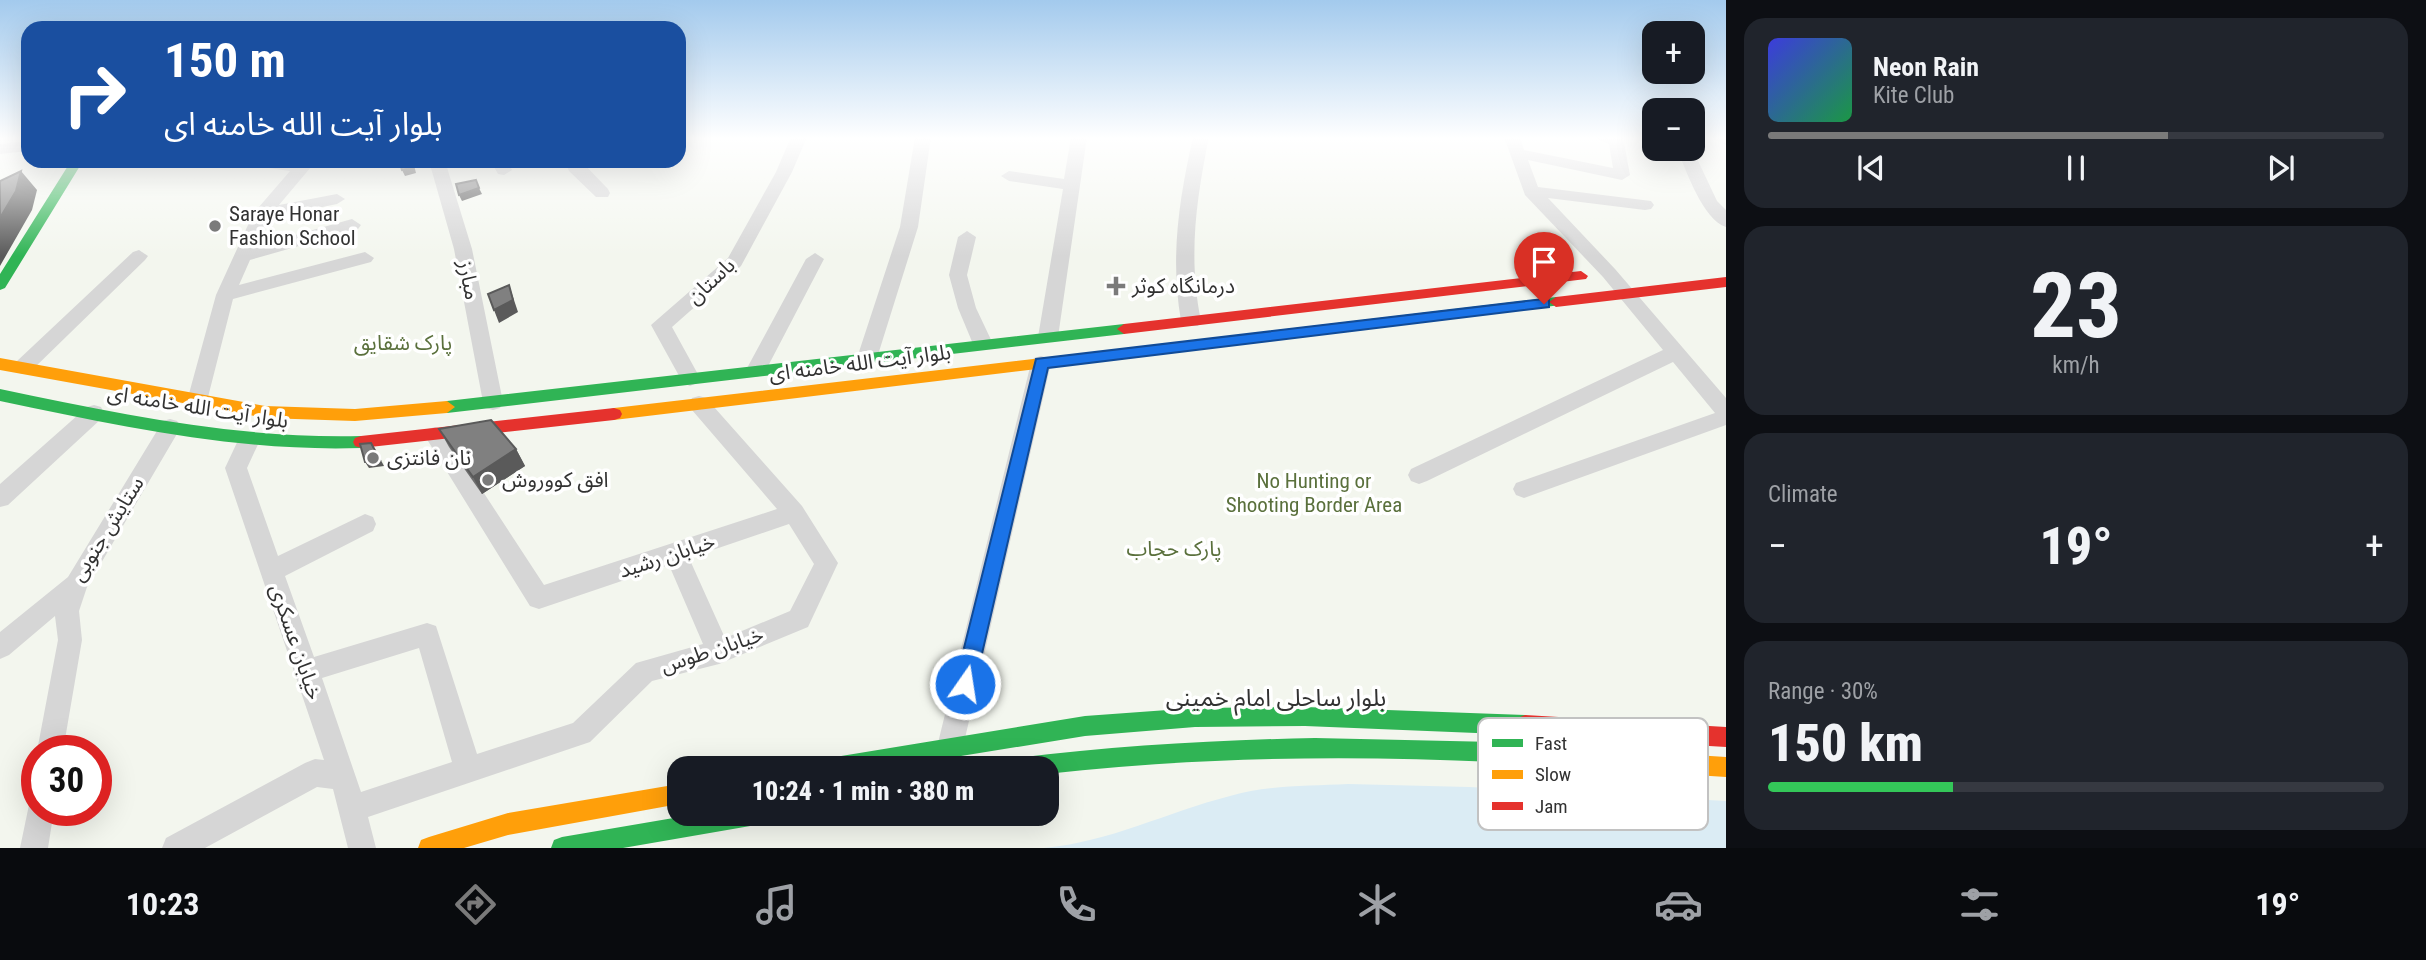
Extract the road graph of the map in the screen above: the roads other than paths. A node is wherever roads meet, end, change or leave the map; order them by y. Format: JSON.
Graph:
{"nodes":[{"id":1,"x":67,"y":177,"type":"edge"},
{"id":2,"x":294,"y":177,"type":"edge"},
{"id":3,"x":446,"y":177,"type":"edge"},
{"id":4,"x":585,"y":177,"type":"edge"},
{"id":5,"x":782,"y":177,"type":"edge"},
{"id":6,"x":917,"y":177,"type":"edge"},
{"id":7,"x":1013,"y":177,"type":"edge"},
{"id":8,"x":1073,"y":177,"type":"edge"},
{"id":9,"x":1192,"y":177,"type":"edge"},
{"id":10,"x":1526,"y":177,"type":"edge"},
{"id":11,"x":1698,"y":177,"type":"edge"},
{"id":12,"x":1072,"y":185,"type":"junction"},
{"id":13,"x":1531,"y":191,"type":"junction"},
{"id":14,"x":602,"y":193,"type":"dead end"},
{"id":15,"x":337,"y":199,"type":"dead end"},
{"id":16,"x":1645,"y":205,"type":"dead end"},
{"id":17,"x":262,"y":214,"type":"junction"},
{"id":18,"x":1726,"y":221,"type":"edge"},
{"id":19,"x":352,"y":225,"type":"dead end"},
{"id":20,"x":967,"y":237,"type":"dead end"},
{"id":21,"x":139,"y":256,"type":"dead end"},
{"id":22,"x":243,"y":256,"type":"junction"},
{"id":23,"x":365,"y":258,"type":"dead end"},
{"id":24,"x":815,"y":259,"type":"dead end"},
{"id":25,"x":1634,"y":270,"type":"dead end"},
{"id":26,"x":1609,"y":273,"type":"junction"},
{"id":27,"x":1726,"y":282,"type":"edge"},
{"id":28,"x":0,"y":285,"type":"edge"},
{"id":29,"x":1625,"y":294,"type":"junction"},
{"id":30,"x":225,"y":295,"type":"junction"},
{"id":31,"x":1191,"y":321,"type":"junction"},
{"id":32,"x":1048,"y":337,"type":"junction"},
{"id":33,"x":983,"y":344,"type":"junction"},
{"id":34,"x":1676,"y":352,"type":"junction"},
{"id":35,"x":867,"y":358,"type":"junction"},
{"id":36,"x":1041,"y":363,"type":"junction"},
{"id":37,"x":0,"y":364,"type":"edge"},
{"id":38,"x":23,"y":367,"type":"junction"},
{"id":39,"x":756,"y":370,"type":"junction"},
{"id":40,"x":690,"y":378,"type":"junction"},
{"id":41,"x":0,"y":395,"type":"edge"},
{"id":42,"x":197,"y":401,"type":"junction"},
{"id":43,"x":493,"y":402,"type":"junction"},
{"id":44,"x":699,"y":404,"type":"junction"},
{"id":45,"x":94,"y":413,"type":"junction"},
{"id":46,"x":1726,"y":414,"type":"edge"},
{"id":47,"x":170,"y":428,"type":"junction"},
{"id":48,"x":435,"y":435,"type":"junction"},
{"id":49,"x":249,"y":440,"type":"junction"},
{"id":50,"x":1419,"y":475,"type":"dead end"},
{"id":51,"x":1524,"y":489,"type":"dead end"},
{"id":52,"x":0,"y":498,"type":"edge"},
{"id":53,"x":794,"y":513,"type":"junction"},
{"id":54,"x":365,"y":524,"type":"dead end"},
{"id":55,"x":675,"y":553,"type":"junction"},
{"id":56,"x":272,"y":571,"type":"junction"},
{"id":57,"x":76,"y":584,"type":"junction"},
{"id":58,"x":0,"y":647,"type":"edge"},
{"id":59,"x":719,"y":652,"type":"junction"},
{"id":60,"x":306,"y":671,"type":"junction"},
{"id":61,"x":1345,"y":717,"type":"junction"},
{"id":62,"x":1478,"y":723,"type":"edge"},
{"id":63,"x":53,"y":735,"type":"edge"},
{"id":64,"x":1708,"y":736,"type":"edge"},
{"id":65,"x":1726,"y":737,"type":"edge"},
{"id":66,"x":950,"y":747,"type":"junction"},
{"id":67,"x":1354,"y":747,"type":"junction"},
{"id":68,"x":1478,"y":752,"type":"edge"},
{"id":69,"x":898,"y":756,"type":"edge"},
{"id":70,"x":1059,"y":761,"type":"edge"},
{"id":71,"x":1708,"y":766,"type":"edge"},
{"id":72,"x":1726,"y":767,"type":"edge"},
{"id":73,"x":468,"y":770,"type":"junction"},
{"id":74,"x":343,"y":776,"type":"junction"},
{"id":75,"x":667,"y":796,"type":"edge"},
{"id":76,"x":351,"y":809,"type":"junction"},
{"id":77,"x":37,"y":826,"type":"edge"},
{"id":78,"x":688,"y":826,"type":"edge"},
{"id":79,"x":34,"y":848,"type":"edge"},
{"id":80,"x":176,"y":848,"type":"edge"},
{"id":81,"x":362,"y":848,"type":"edge"},
{"id":82,"x":429,"y":848,"type":"edge"},
{"id":83,"x":562,"y":848,"type":"edge"}],
"edges":[{"from":1,"to":28,"type":"main road"},
{"from":2,"to":17,"type":"street"},
{"from":3,"to":43,"type":"street","name":"مبارز"},
{"from":4,"to":14,"type":"street"},
{"from":5,"to":40,"type":"street","name":"باستان"},
{"from":6,"to":35,"type":"street"},
{"from":7,"to":12,"type":"street"},
{"from":8,"to":12,"type":"street"},
{"from":9,"to":31,"type":"street"},
{"from":10,"to":13,"type":"street"},
{"from":11,"to":18,"type":"street"},
{"from":12,"to":32,"type":"street"},
{"from":13,"to":16,"type":"street"},
{"from":13,"to":26,"type":"street"},
{"from":15,"to":17,"type":"street"},
{"from":17,"to":22,"type":"street"},
{"from":19,"to":22,"type":"street"},
{"from":20,"to":33,"type":"street"},
{"from":21,"to":38,"type":"street"},
{"from":22,"to":30,"type":"street"},
{"from":23,"to":30,"type":"street"},
{"from":24,"to":39,"type":"street"},
{"from":25,"to":26,"type":"main road","name":"بلوار آیت الله خامنه ای"},
{"from":26,"to":29,"type":"street"},
{"from":26,"to":31,"type":"main road","name":"بلوار آیت الله خامنه ای"},
{"from":27,"to":29,"type":"main road","name":"بلوار آیت الله خامنه ای"},
{"from":29,"to":34,"type":"street"},
{"from":29,"to":36,"type":"main road","name":"بلوار آیت الله خامنه ای"},
{"from":30,"to":42,"type":"street"},
{"from":31,"to":32,"type":"main road","name":"بلوار آیت الله خامنه ای"},
{"from":32,"to":33,"type":"main road","name":"بلوار آیت الله خامنه ای"},
{"from":33,"to":35,"type":"main road","name":"بلوار آیت الله خامنه ای"},
{"from":34,"to":46,"type":"street"},
{"from":34,"to":50,"type":"street"},
{"from":35,"to":39,"type":"main road","name":"بلوار آیت الله خامنه ای"},
{"from":36,"to":44,"type":"main road","name":"بلوار آیت الله خامنه ای"},
{"from":36,"to":66,"type":"street"},
{"from":37,"to":38,"type":"main road","name":"بلوار آیت الله خامنه ای"},
{"from":38,"to":42,"type":"main road","name":"بلوار آیت الله خامنه ای"},
{"from":39,"to":40,"type":"main road","name":"بلوار آیت الله خامنه ای"},
{"from":40,"to":43,"type":"main road","name":"بلوار آیت الله خامنه ای"},
{"from":41,"to":45,"type":"main road","name":"بلوار آیت الله خامنه ای"},
{"from":42,"to":43,"type":"main road","name":"بلوار آیت الله خامنه ای"},
{"from":44,"to":48,"type":"main road","name":"بلوار آیت الله خامنه ای"},
{"from":44,"to":53,"type":"street","name":"خیابان طوس"},
{"from":45,"to":47,"type":"main road","name":"بلوار آیت الله خامنه ای"},
{"from":45,"to":52,"type":"street"},
{"from":46,"to":51,"type":"street"},
{"from":47,"to":49,"type":"main road","name":"بلوار آیت الله خامنه ای"},
{"from":47,"to":57,"type":"street","name":"ستایش جنوبی"},
{"from":48,"to":49,"type":"main road","name":"بلوار آیت الله خامنه ای"},
{"from":48,"to":55,"type":"street","name":"خیابان رشید"},
{"from":49,"to":56,"type":"street","name":"خیابان عسکری"},
{"from":53,"to":55,"type":"street","name":"خیابان رشید"},
{"from":53,"to":59,"type":"street","name":"خیابان طوس"},
{"from":54,"to":56,"type":"street"},
{"from":55,"to":59,"type":"street"},
{"from":56,"to":60,"type":"street","name":"خیابان عسکری"},
{"from":57,"to":58,"type":"street","name":"ستایش جنوبی"},
{"from":57,"to":63,"type":"street"},
{"from":59,"to":73,"type":"street","name":"خیابان طوس"},
{"from":60,"to":73,"type":"street"},
{"from":60,"to":74,"type":"street","name":"خیابان عسکری"},
{"from":61,"to":62,"type":"main road","name":"بلوار ساحلی امام خمینی"},
{"from":61,"to":66,"type":"main road","name":"بلوار ساحلی امام خمینی"},
{"from":61,"to":67,"type":"main road"},
{"from":64,"to":65,"type":"main road","name":"بلوار ساحلی امام خمینی"},
{"from":66,"to":69,"type":"main road","name":"بلوار ساحلی امام خمینی"},
{"from":67,"to":68,"type":"main road"},
{"from":67,"to":70,"type":"main road"},
{"from":71,"to":72,"type":"main road"},
{"from":73,"to":76,"type":"street","name":"خیابان طوس"},
{"from":74,"to":76,"type":"street","name":"خیابان عسکری"},
{"from":74,"to":80,"type":"street"},
{"from":75,"to":82,"type":"main road"},
{"from":76,"to":81,"type":"street","name":"خیابان عسکری"},
{"from":77,"to":79,"type":"street"},
{"from":78,"to":83,"type":"main road"}]}
